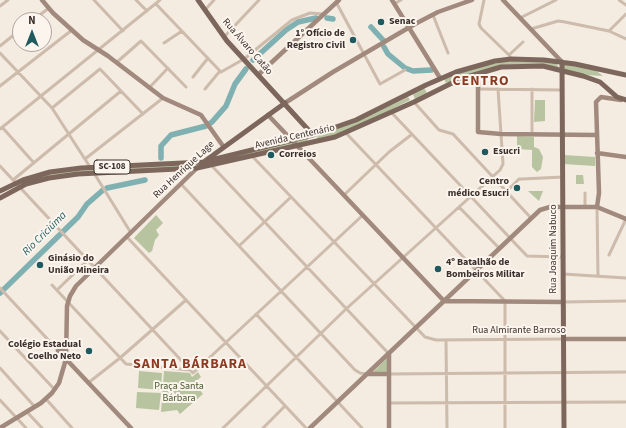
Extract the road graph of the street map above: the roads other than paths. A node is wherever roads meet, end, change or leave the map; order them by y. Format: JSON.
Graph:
{"nodes":[{"id":1,"x":8,"y":0,"type":"edge"},
{"id":2,"x":42,"y":0,"type":"edge"},
{"id":3,"x":94,"y":0,"type":"edge"},
{"id":4,"x":136,"y":0,"type":"edge"},
{"id":5,"x":160,"y":0,"type":"edge"},
{"id":6,"x":198,"y":0,"type":"edge"},
{"id":7,"x":214,"y":0,"type":"edge"},
{"id":8,"x":259,"y":0,"type":"edge"},
{"id":9,"x":401,"y":0,"type":"edge"},
{"id":10,"x":472,"y":0,"type":"edge"},
{"id":11,"x":484,"y":0,"type":"edge"},
{"id":12,"x":502,"y":0,"type":"edge"},
{"id":13,"x":556,"y":0,"type":"edge"},
{"id":14,"x":619,"y":0,"type":"edge"},
{"id":15,"x":338,"y":1,"type":"edge"},
{"id":16,"x":393,"y":2,"type":"edge"},
{"id":17,"x":156,"y":4,"type":"junction"},
{"id":18,"x":626,"y":5,"type":"edge"},
{"id":19,"x":0,"y":6,"type":"edge"},
{"id":20,"x":49,"y":8,"type":"junction"},
{"id":21,"x":205,"y":10,"type":"junction"},
{"id":22,"x":147,"y":11,"type":"junction"},
{"id":23,"x":44,"y":12,"type":"edge"},
{"id":24,"x":323,"y":14,"type":"junction"},
{"id":25,"x":626,"y":14,"type":"edge"},
{"id":26,"x":433,"y":15,"type":"junction"},
{"id":27,"x":520,"y":18,"type":"junction"},
{"id":28,"x":409,"y":28,"type":"junction"},
{"id":29,"x":530,"y":29,"type":"junction"},
{"id":30,"x":72,"y":30,"type":"junction"},
{"id":31,"x":123,"y":31,"type":"junction"},
{"id":32,"x":182,"y":31,"type":"junction"},
{"id":33,"x":608,"y":31,"type":"junction"},
{"id":34,"x":12,"y":36,"type":"edge"},
{"id":35,"x":224,"y":37,"type":"junction"},
{"id":36,"x":626,"y":38,"type":"edge"},
{"id":37,"x":523,"y":42,"type":"dead end"},
{"id":38,"x":164,"y":43,"type":"dead end"},
{"id":39,"x":0,"y":46,"type":"edge"},
{"id":40,"x":99,"y":50,"type":"junction"},
{"id":41,"x":0,"y":53,"type":"edge"},
{"id":42,"x":448,"y":53,"type":"dead end"},
{"id":43,"x":364,"y":54,"type":"junction"},
{"id":44,"x":510,"y":57,"type":"junction"},
{"id":45,"x":208,"y":58,"type":"junction"},
{"id":46,"x":244,"y":59,"type":"junction"},
{"id":47,"x":117,"y":62,"type":"junction"},
{"id":48,"x":562,"y":62,"type":"junction"},
{"id":49,"x":168,"y":68,"type":"junction"},
{"id":50,"x":405,"y":70,"type":"dead end"},
{"id":51,"x":562,"y":70,"type":"junction"},
{"id":52,"x":220,"y":71,"type":"junction"},
{"id":53,"x":18,"y":72,"type":"junction"},
{"id":54,"x":258,"y":75,"type":"junction"},
{"id":55,"x":626,"y":75,"type":"edge"},
{"id":56,"x":468,"y":76,"type":"junction"},
{"id":57,"x":193,"y":77,"type":"dead end"},
{"id":58,"x":440,"y":78,"type":"junction"},
{"id":59,"x":445,"y":85,"type":"junction"},
{"id":60,"x":0,"y":86,"type":"edge"},
{"id":61,"x":186,"y":87,"type":"dead end"},
{"id":62,"x":149,"y":88,"type":"junction"},
{"id":63,"x":205,"y":89,"type":"dead end"},
{"id":64,"x":478,"y":89,"type":"junction"},
{"id":65,"x":498,"y":89,"type":"junction"},
{"id":66,"x":532,"y":89,"type":"junction"},
{"id":67,"x":562,"y":90,"type":"junction"},
{"id":68,"x":121,"y":91,"type":"junction"},
{"id":69,"x":409,"y":94,"type":"junction"},
{"id":70,"x":41,"y":97,"type":"junction"},
{"id":71,"x":163,"y":98,"type":"junction"},
{"id":72,"x":626,"y":100,"type":"edge"},
{"id":73,"x":414,"y":102,"type":"junction"},
{"id":74,"x":285,"y":103,"type":"junction"},
{"id":75,"x":52,"y":108,"type":"junction"},
{"id":76,"x":391,"y":112,"type":"junction"},
{"id":77,"x":143,"y":114,"type":"junction"},
{"id":78,"x":268,"y":115,"type":"junction"},
{"id":79,"x":1,"y":128,"type":"edge"},
{"id":80,"x":314,"y":133,"type":"junction"},
{"id":81,"x":346,"y":133,"type":"junction"},
{"id":82,"x":68,"y":134,"type":"junction"},
{"id":83,"x":501,"y":134,"type":"junction"},
{"id":84,"x":532,"y":134,"type":"junction"},
{"id":85,"x":562,"y":134,"type":"junction"},
{"id":86,"x":411,"y":135,"type":"junction"},
{"id":87,"x":596,"y":135,"type":"junction"},
{"id":88,"x":292,"y":140,"type":"junction"},
{"id":89,"x":309,"y":142,"type":"junction"},
{"id":90,"x":297,"y":145,"type":"junction"},
{"id":91,"x":223,"y":146,"type":"junction"},
{"id":92,"x":304,"y":153,"type":"junction"},
{"id":93,"x":597,"y":153,"type":"junction"},
{"id":94,"x":252,"y":156,"type":"junction"},
{"id":95,"x":626,"y":157,"type":"edge"},
{"id":96,"x":222,"y":158,"type":"junction"},
{"id":97,"x":85,"y":159,"type":"junction"},
{"id":98,"x":204,"y":162,"type":"junction"},
{"id":99,"x":34,"y":163,"type":"junction"},
{"id":100,"x":225,"y":163,"type":"junction"},
{"id":101,"x":376,"y":165,"type":"junction"},
{"id":102,"x":0,"y":166,"type":"edge"},
{"id":103,"x":212,"y":166,"type":"junction"},
{"id":104,"x":91,"y":168,"type":"junction"},
{"id":105,"x":198,"y":168,"type":"junction"},
{"id":106,"x":22,"y":173,"type":"junction"},
{"id":107,"x":94,"y":173,"type":"junction"},
{"id":108,"x":493,"y":177,"type":"junction"},
{"id":109,"x":563,"y":177,"type":"junction"},
{"id":110,"x":25,"y":182,"type":"junction"},
{"id":111,"x":16,"y":183,"type":"junction"},
{"id":112,"x":181,"y":184,"type":"junction"},
{"id":113,"x":507,"y":191,"type":"junction"},
{"id":114,"x":0,"y":192,"type":"edge"},
{"id":115,"x":585,"y":193,"type":"dead end"},
{"id":116,"x":344,"y":195,"type":"junction"},
{"id":117,"x":290,"y":197,"type":"junction"},
{"id":118,"x":470,"y":197,"type":"junction"},
{"id":119,"x":0,"y":198,"type":"edge"},
{"id":120,"x":585,"y":206,"type":"junction"},
{"id":121,"x":563,"y":207,"type":"junction"},
{"id":122,"x":597,"y":207,"type":"junction"},
{"id":123,"x":459,"y":208,"type":"junction"},
{"id":124,"x":363,"y":215,"type":"junction"},
{"id":125,"x":532,"y":218,"type":"junction"},
{"id":126,"x":626,"y":219,"type":"edge"},
{"id":127,"x":264,"y":222,"type":"junction"},
{"id":128,"x":435,"y":229,"type":"junction"},
{"id":129,"x":131,"y":232,"type":"junction"},
{"id":130,"x":127,"y":237,"type":"junction"},
{"id":131,"x":510,"y":238,"type":"junction"},
{"id":132,"x":334,"y":242,"type":"junction"},
{"id":133,"x":239,"y":246,"type":"junction"},
{"id":134,"x":499,"y":248,"type":"junction"},
{"id":135,"x":609,"y":255,"type":"dead end"},
{"id":136,"x":563,"y":257,"type":"junction"},
{"id":137,"x":403,"y":258,"type":"junction"},
{"id":138,"x":88,"y":260,"type":"junction"},
{"id":139,"x":94,"y":267,"type":"junction"},
{"id":140,"x":307,"y":267,"type":"junction"},
{"id":141,"x":476,"y":271,"type":"junction"},
{"id":142,"x":563,"y":274,"type":"junction"},
{"id":143,"x":598,"y":276,"type":"junction"},
{"id":144,"x":626,"y":278,"type":"edge"},
{"id":145,"x":373,"y":284,"type":"junction"},
{"id":146,"x":52,"y":285,"type":"dead end"},
{"id":147,"x":0,"y":288,"type":"edge"},
{"id":148,"x":56,"y":290,"type":"junction"},
{"id":149,"x":281,"y":291,"type":"junction"},
{"id":150,"x":186,"y":300,"type":"junction"},
{"id":151,"x":444,"y":301,"type":"junction"},
{"id":152,"x":505,"y":301,"type":"junction"},
{"id":153,"x":626,"y":301,"type":"edge"},
{"id":154,"x":68,"y":302,"type":"junction"},
{"id":155,"x":563,"y":302,"type":"junction"},
{"id":156,"x":346,"y":308,"type":"junction"},
{"id":157,"x":256,"y":314,"type":"junction"},
{"id":158,"x":415,"y":328,"type":"junction"},
{"id":159,"x":152,"y":329,"type":"junction"},
{"id":160,"x":0,"y":331,"type":"edge"},
{"id":161,"x":320,"y":333,"type":"junction"},
{"id":162,"x":564,"y":339,"type":"junction"},
{"id":163,"x":626,"y":339,"type":"edge"},
{"id":164,"x":446,"y":340,"type":"junction"},
{"id":165,"x":504,"y":340,"type":"junction"},
{"id":166,"x":226,"y":342,"type":"junction"},
{"id":167,"x":66,"y":349,"type":"junction"},
{"id":168,"x":58,"y":351,"type":"junction"},
{"id":169,"x":389,"y":354,"type":"junction"},
{"id":170,"x":296,"y":357,"type":"junction"},
{"id":171,"x":120,"y":358,"type":"junction"},
{"id":172,"x":66,"y":359,"type":"junction"},
{"id":173,"x":0,"y":368,"type":"edge"},
{"id":174,"x":191,"y":371,"type":"junction"},
{"id":175,"x":626,"y":372,"type":"edge"},
{"id":176,"x":447,"y":373,"type":"junction"},
{"id":177,"x":505,"y":373,"type":"junction"},
{"id":178,"x":564,"y":373,"type":"junction"},
{"id":179,"x":367,"y":374,"type":"junction"},
{"id":180,"x":389,"y":374,"type":"junction"},
{"id":181,"x":88,"y":383,"type":"junction"},
{"id":182,"x":266,"y":386,"type":"junction"},
{"id":183,"x":55,"y":390,"type":"junction"},
{"id":184,"x":46,"y":399,"type":"junction"},
{"id":185,"x":0,"y":400,"type":"edge"},
{"id":186,"x":338,"y":402,"type":"junction"},
{"id":187,"x":505,"y":402,"type":"junction"},
{"id":188,"x":564,"y":402,"type":"junction"},
{"id":189,"x":626,"y":402,"type":"edge"},
{"id":190,"x":389,"y":403,"type":"junction"},
{"id":191,"x":447,"y":403,"type":"junction"},
{"id":192,"x":285,"y":406,"type":"junction"},
{"id":193,"x":35,"y":407,"type":"junction"},
{"id":194,"x":28,"y":412,"type":"junction"},
{"id":195,"x":17,"y":418,"type":"junction"},
{"id":196,"x":0,"y":428,"type":"edge"},
{"id":197,"x":26,"y":428,"type":"edge"},
{"id":198,"x":42,"y":428,"type":"edge"},
{"id":199,"x":72,"y":428,"type":"edge"},
{"id":200,"x":131,"y":428,"type":"edge"},
{"id":201,"x":223,"y":428,"type":"edge"},
{"id":202,"x":263,"y":428,"type":"edge"},
{"id":203,"x":306,"y":428,"type":"edge"},
{"id":204,"x":310,"y":428,"type":"edge"},
{"id":205,"x":362,"y":428,"type":"edge"},
{"id":206,"x":389,"y":428,"type":"edge"},
{"id":207,"x":447,"y":428,"type":"edge"},
{"id":208,"x":505,"y":428,"type":"edge"},
{"id":209,"x":564,"y":428,"type":"edge"}],
"edges":[{"from":1,"to":19,"type":"street"},
{"from":2,"to":20,"type":"street"},
{"from":3,"to":31,"type":"street"},
{"from":4,"to":22,"type":"street"},
{"from":5,"to":17,"type":"street"},
{"from":6,"to":21,"type":"main road","name":"Rua Álvaro Catão"},
{"from":7,"to":21,"type":"street"},
{"from":8,"to":35,"type":"street"},
{"from":9,"to":16,"type":"street"},
{"from":10,"to":26,"type":"street","name":"Rua Henrique Lage"},
{"from":11,"to":44,"type":"street"},
{"from":12,"to":27,"type":"street"},
{"from":13,"to":27,"type":"street"},
{"from":14,"to":18,"type":"street"},
{"from":15,"to":24,"type":"street"},
{"from":15,"to":43,"type":"street"},
{"from":16,"to":28,"type":"street"},
{"from":17,"to":22,"type":"street"},
{"from":17,"to":32,"type":"street"},
{"from":20,"to":23,"type":"street"},
{"from":20,"to":30,"type":"street"},
{"from":21,"to":35,"type":"main road","name":"Rua Álvaro Catão"},
{"from":22,"to":31,"type":"street"},
{"from":24,"to":46,"type":"street"},
{"from":24,"to":54,"type":"street"},
{"from":25,"to":33,"type":"street"},
{"from":26,"to":28,"type":"street","name":"Rua Henrique Lage"},
{"from":26,"to":42,"type":"street"},
{"from":27,"to":29,"type":"street"},
{"from":28,"to":43,"type":"street","name":"Rua Henrique Lage"},
{"from":28,"to":58,"type":"street"},
{"from":29,"to":33,"type":"street"},
{"from":29,"to":48,"type":"street"},
{"from":30,"to":40,"type":"street"},
{"from":30,"to":53,"type":"street"},
{"from":31,"to":40,"type":"street"},
{"from":32,"to":38,"type":"street"},
{"from":32,"to":45,"type":"street"},
{"from":33,"to":36,"type":"street"},
{"from":34,"to":39,"type":"street"},
{"from":35,"to":46,"type":"main road","name":"Rua Álvaro Catão"},
{"from":37,"to":44,"type":"street"},
{"from":40,"to":47,"type":"street"},
{"from":40,"to":70,"type":"street"},
{"from":41,"to":53,"type":"street"},
{"from":43,"to":50,"type":"street"},
{"from":43,"to":74,"type":"street","name":"Rua Henrique Lage"},
{"from":44,"to":48,"type":"main road","name":"Avenida Centenário","number":"SC-108"},
{"from":44,"to":58,"type":"main road","name":"Avenida Centenário","number":"SC-108"},
{"from":45,"to":52,"type":"street"},
{"from":45,"to":57,"type":"street"},
{"from":46,"to":52,"type":"street"},
{"from":46,"to":54,"type":"main road","name":"Rua Álvaro Catão"},
{"from":47,"to":49,"type":"street"},
{"from":47,"to":62,"type":"street"},
{"from":48,"to":51,"type":"main road","name":"Rua Joaquim Nabuco"},
{"from":48,"to":55,"type":"main road","name":"Avenida Centenário","number":"SC-108"},
{"from":49,"to":61,"type":"street"},
{"from":49,"to":62,"type":"street"},
{"from":51,"to":56,"type":"main road","name":"Avenida Centenário"},
{"from":51,"to":67,"type":"main road","name":"Rua Joaquim Nabuco"},
{"from":51,"to":72,"type":"main road","name":"Avenida Centenário"},
{"from":52,"to":63,"type":"street"},
{"from":53,"to":60,"type":"street"},
{"from":53,"to":70,"type":"street"},
{"from":54,"to":74,"type":"main road","name":"Rua Álvaro Catão"},
{"from":56,"to":59,"type":"main road","name":"Avenida Centenário"},
{"from":56,"to":64,"type":"street"},
{"from":58,"to":59,"type":"main road"},
{"from":58,"to":69,"type":"main road","name":"Avenida Centenário","number":"SC-108"},
{"from":59,"to":73,"type":"main road","name":"Avenida Centenário"},
{"from":62,"to":71,"type":"street"},
{"from":64,"to":65,"type":"street"},
{"from":64,"to":83,"type":"street"},
{"from":65,"to":66,"type":"street"},
{"from":65,"to":83,"type":"street"},
{"from":66,"to":67,"type":"street"},
{"from":66,"to":84,"type":"street"},
{"from":67,"to":85,"type":"main road","name":"Rua Joaquim Nabuco"},
{"from":68,"to":75,"type":"street"},
{"from":68,"to":77,"type":"street"},
{"from":68,"to":82,"type":"street"},
{"from":69,"to":73,"type":"main road"},
{"from":69,"to":80,"type":"main road","name":"Avenida Centenário","number":"SC-108"},
{"from":70,"to":75,"type":"street"},
{"from":70,"to":79,"type":"street"},
{"from":71,"to":77,"type":"street"},
{"from":71,"to":91,"type":"street"},
{"from":72,"to":87,"type":"street"},
{"from":73,"to":76,"type":"main road","name":"Avenida Centenário","number":"SC-108"},
{"from":73,"to":108,"type":"street"},
{"from":74,"to":78,"type":"main road","name":"Rua Henrique Lage"},
{"from":74,"to":80,"type":"main road","name":"Rua Álvaro Catão"},
{"from":75,"to":82,"type":"street"},
{"from":76,"to":81,"type":"main road","name":"Avenida Centenário","number":"SC-108"},
{"from":76,"to":86,"type":"street"},
{"from":77,"to":97,"type":"street"},
{"from":78,"to":88,"type":"street"},
{"from":78,"to":91,"type":"main road","name":"Rua Henrique Lage"},
{"from":79,"to":99,"type":"street"},
{"from":80,"to":88,"type":"main road","name":"Avenida Centenário","number":"SC-108"},
{"from":80,"to":89,"type":"main road"},
{"from":81,"to":89,"type":"main road","name":"Avenida Centenário","number":"SC-108"},
{"from":81,"to":101,"type":"street"},
{"from":82,"to":97,"type":"street"},
{"from":82,"to":99,"type":"street"},
{"from":83,"to":84,"type":"street"},
{"from":83,"to":108,"type":"street"},
{"from":84,"to":85,"type":"street"},
{"from":85,"to":87,"type":"street"},
{"from":85,"to":109,"type":"main road","name":"Rua Joaquim Nabuco"},
{"from":86,"to":101,"type":"street"},
{"from":86,"to":118,"type":"street"},
{"from":87,"to":93,"type":"street"},
{"from":88,"to":90,"type":"street"},
{"from":88,"to":96,"type":"main road","name":"Avenida Centenário","number":"SC-108"},
{"from":89,"to":90,"type":"main road","name":"Avenida Centenário","number":"SC-108"},
{"from":89,"to":92,"type":"street"},
{"from":90,"to":92,"type":"street"},
{"from":90,"to":94,"type":"main road","name":"Avenida Centenário","number":"SC-108"},
{"from":91,"to":96,"type":"main road"},
{"from":91,"to":98,"type":"main road","name":"Rua Henrique Lage"},
{"from":92,"to":116,"type":"street"},
{"from":93,"to":95,"type":"street"},
{"from":93,"to":122,"type":"street"},
{"from":94,"to":100,"type":"main road","name":"Avenida Centenário","number":"SC-108"},
{"from":94,"to":117,"type":"street","name":"Rua Almirante Barroso"},
{"from":96,"to":98,"type":"main road","name":"Avenida Centenário","number":"SC-108"},
{"from":96,"to":100,"type":"main road"},
{"from":97,"to":104,"type":"street"},
{"from":98,"to":104,"type":"main road","name":"Avenida Centenário","number":"SC-108"},
{"from":98,"to":105,"type":"main road","name":"Rua Henrique Lage"},
{"from":99,"to":106,"type":"street"},
{"from":100,"to":103,"type":"main road","name":"Avenida Centenário","number":"SC-108"},
{"from":101,"to":116,"type":"street"},
{"from":101,"to":128,"type":"street"},
{"from":102,"to":111,"type":"street"},
{"from":103,"to":105,"type":"main road","name":"Avenida Centenário","number":"SC-108"},
{"from":103,"to":127,"type":"street"},
{"from":104,"to":110,"type":"main road","name":"Avenida Centenário","number":"SC-108"},
{"from":105,"to":107,"type":"main road","name":"Avenida Centenário","number":"SC-108"},
{"from":105,"to":112,"type":"street","name":"Rua Henrique Lage"},
{"from":106,"to":110,"type":"main road"},
{"from":106,"to":111,"type":"street"},
{"from":107,"to":110,"type":"main road","name":"Avenida Centenário","number":"SC-108"},
{"from":107,"to":129,"type":"street"},
{"from":108,"to":113,"type":"street"},
{"from":108,"to":118,"type":"street"},
{"from":109,"to":113,"type":"street"},
{"from":109,"to":121,"type":"main road","name":"Rua Joaquim Nabuco"},
{"from":110,"to":111,"type":"main road","name":"Avenida Centenário","number":"SC-108"},
{"from":111,"to":114,"type":"main road","name":"Avenida Centenário","number":"SC-108"},
{"from":111,"to":119,"type":"main road","name":"Avenida Centenário","number":"SC-108"},
{"from":111,"to":138,"type":"street"},
{"from":112,"to":129,"type":"street","name":"Rua Henrique Lage"},
{"from":112,"to":133,"type":"street"},
{"from":113,"to":125,"type":"street"},
{"from":115,"to":120,"type":"street"},
{"from":116,"to":124,"type":"street"},
{"from":117,"to":127,"type":"street"},
{"from":117,"to":132,"type":"street","name":"Rua Almirante Barroso"},
{"from":118,"to":123,"type":"street"},
{"from":118,"to":131,"type":"street"},
{"from":120,"to":121,"type":"street"},
{"from":120,"to":122,"type":"street"},
{"from":121,"to":125,"type":"street"},
{"from":121,"to":136,"type":"main road","name":"Rua Joaquim Nabuco"},
{"from":122,"to":126,"type":"street"},
{"from":122,"to":143,"type":"street"},
{"from":123,"to":128,"type":"street"},
{"from":123,"to":134,"type":"street"},
{"from":124,"to":132,"type":"street"},
{"from":124,"to":137,"type":"street"},
{"from":125,"to":131,"type":"street"},
{"from":126,"to":135,"type":"street"},
{"from":127,"to":133,"type":"street"},
{"from":127,"to":140,"type":"street"},
{"from":128,"to":137,"type":"street"},
{"from":128,"to":141,"type":"street"},
{"from":129,"to":130,"type":"street","name":"Rua Henrique Lage"},
{"from":130,"to":139,"type":"street","name":"Rua Henrique Lage"},
{"from":130,"to":150,"type":"street"},
{"from":131,"to":134,"type":"street"},
{"from":131,"to":136,"type":"street"},
{"from":132,"to":140,"type":"street"},
{"from":132,"to":145,"type":"street","name":"Rua Almirante Barroso"},
{"from":133,"to":149,"type":"street"},
{"from":134,"to":141,"type":"street"},
{"from":136,"to":142,"type":"main road","name":"Rua Joaquim Nabuco"},
{"from":137,"to":145,"type":"street"},
{"from":137,"to":151,"type":"street"},
{"from":138,"to":139,"type":"street"},
{"from":138,"to":148,"type":"street"},
{"from":139,"to":154,"type":"street","name":"Rua Henrique Lage"},
{"from":139,"to":159,"type":"street"},
{"from":140,"to":149,"type":"street"},
{"from":140,"to":156,"type":"street"},
{"from":141,"to":151,"type":"street"},
{"from":141,"to":152,"type":"street"},
{"from":142,"to":143,"type":"street"},
{"from":142,"to":155,"type":"main road","name":"Rua Joaquim Nabuco"},
{"from":143,"to":144,"type":"street"},
{"from":145,"to":156,"type":"street"},
{"from":145,"to":158,"type":"street","name":"Rua Almirante Barroso"},
{"from":146,"to":148,"type":"street"},
{"from":147,"to":168,"type":"street"},
{"from":148,"to":154,"type":"street"},
{"from":149,"to":157,"type":"street"},
{"from":149,"to":161,"type":"street"},
{"from":150,"to":159,"type":"street"},
{"from":150,"to":166,"type":"street"},
{"from":151,"to":152,"type":"street"},
{"from":151,"to":158,"type":"street"},
{"from":152,"to":155,"type":"street"},
{"from":152,"to":165,"type":"street"},
{"from":153,"to":155,"type":"street"},
{"from":154,"to":167,"type":"street","name":"Rua Henrique Lage"},
{"from":154,"to":171,"type":"street"},
{"from":155,"to":162,"type":"main road","name":"Rua Joaquim Nabuco"},
{"from":156,"to":161,"type":"street"},
{"from":156,"to":169,"type":"street"},
{"from":157,"to":166,"type":"street"},
{"from":157,"to":170,"type":"street"},
{"from":158,"to":164,"type":"street","name":"Rua Almirante Barroso"},
{"from":158,"to":169,"type":"street"},
{"from":159,"to":171,"type":"street"},
{"from":159,"to":174,"type":"street"},
{"from":160,"to":183,"type":"street"},
{"from":161,"to":170,"type":"street"},
{"from":161,"to":179,"type":"street"},
{"from":162,"to":163,"type":"street","name":"Rua Almirante Barroso"},
{"from":162,"to":165,"type":"street","name":"Rua Almirante Barroso"},
{"from":162,"to":178,"type":"main road","name":"Rua Joaquim Nabuco"},
{"from":164,"to":165,"type":"street","name":"Rua Almirante Barroso"},
{"from":164,"to":176,"type":"street"},
{"from":165,"to":177,"type":"street"},
{"from":166,"to":174,"type":"street"},
{"from":166,"to":182,"type":"street"},
{"from":167,"to":168,"type":"street"},
{"from":167,"to":172,"type":"street","name":"Rua Henrique Lage"},
{"from":168,"to":172,"type":"street"},
{"from":169,"to":179,"type":"street"},
{"from":169,"to":180,"type":"street"},
{"from":170,"to":182,"type":"street"},
{"from":170,"to":186,"type":"street"},
{"from":171,"to":174,"type":"street"},
{"from":171,"to":181,"type":"street"},
{"from":172,"to":181,"type":"street"},
{"from":172,"to":183,"type":"street","name":"Rua Henrique Lage"},
{"from":173,"to":193,"type":"street"},
{"from":175,"to":178,"type":"street"},
{"from":176,"to":177,"type":"street"},
{"from":176,"to":180,"type":"street"},
{"from":176,"to":191,"type":"street"},
{"from":177,"to":178,"type":"street"},
{"from":177,"to":187,"type":"street"},
{"from":178,"to":188,"type":"main road","name":"Rua Joaquim Nabuco"},
{"from":179,"to":180,"type":"street"},
{"from":179,"to":186,"type":"street"},
{"from":180,"to":190,"type":"street"},
{"from":181,"to":200,"type":"street"},
{"from":182,"to":192,"type":"street"},
{"from":182,"to":201,"type":"street"},
{"from":183,"to":184,"type":"street","name":"Rua Henrique Lage"},
{"from":184,"to":193,"type":"street","name":"Rua Henrique Lage"},
{"from":184,"to":199,"type":"street"},
{"from":185,"to":195,"type":"street"},
{"from":186,"to":204,"type":"street"},
{"from":186,"to":205,"type":"street"},
{"from":187,"to":188,"type":"street"},
{"from":187,"to":191,"type":"street"},
{"from":187,"to":208,"type":"street"},
{"from":188,"to":189,"type":"street"},
{"from":188,"to":209,"type":"main road","name":"Rua Joaquim Nabuco"},
{"from":190,"to":191,"type":"street"},
{"from":190,"to":206,"type":"street"},
{"from":191,"to":207,"type":"street"},
{"from":192,"to":202,"type":"street"},
{"from":192,"to":203,"type":"street"},
{"from":193,"to":194,"type":"street","name":"Rua Henrique Lage"},
{"from":194,"to":195,"type":"street","name":"Rua Henrique Lage"},
{"from":194,"to":198,"type":"street"},
{"from":195,"to":196,"type":"street","name":"Rua Henrique Lage"},
{"from":195,"to":197,"type":"street"}]}
